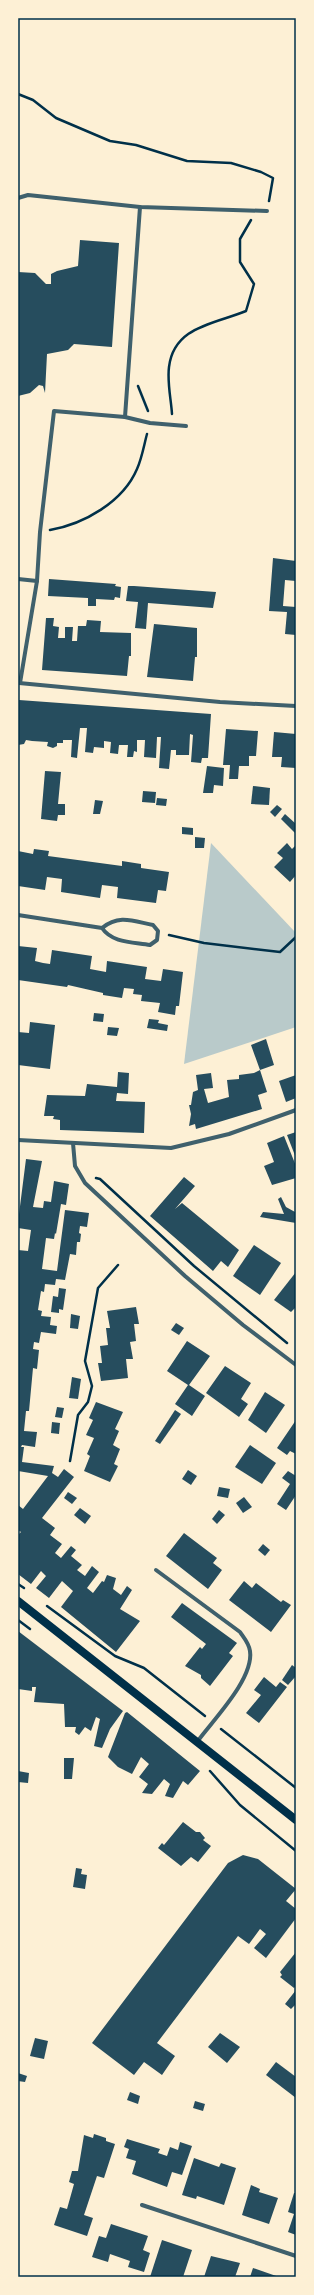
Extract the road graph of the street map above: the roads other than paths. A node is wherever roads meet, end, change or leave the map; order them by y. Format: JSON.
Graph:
{"nodes":[{"id":1,"x":18,"y":198,"type":"edge"},
{"id":2,"x":140,"y":207,"type":"junction"},
{"id":3,"x":267,"y":211,"type":"dead end"},
{"id":4,"x":125,"y":417,"type":"junction"},
{"id":5,"x":186,"y":426,"type":"dead end"},
{"id":6,"x":18,"y":579,"type":"edge"},
{"id":7,"x":37,"y":581,"type":"junction"},
{"id":8,"x":19,"y":683,"type":"edge"},
{"id":9,"x":296,"y":706,"type":"edge"},
{"id":10,"x":18,"y":915,"type":"edge"},
{"id":11,"x":102,"y":928,"type":"junction"},
{"id":12,"x":296,"y":1110,"type":"edge"},
{"id":13,"x":18,"y":1140,"type":"edge"},
{"id":14,"x":73,"y":1143,"type":"junction"},
{"id":15,"x":296,"y":1365,"type":"edge"},
{"id":16,"x":156,"y":1570,"type":"dead end"},
{"id":17,"x":18,"y":1601,"type":"edge"},
{"id":18,"x":197,"y":1742,"type":"junction"},
{"id":19,"x":296,"y":1820,"type":"edge"},
{"id":20,"x":142,"y":2205,"type":"dead end"},
{"id":21,"x":296,"y":2256,"type":"edge"}],
"edges":[{"from":1,"to":2,"type":"street"},
{"from":2,"to":3,"type":"street"},
{"from":2,"to":4,"type":"street"},
{"from":4,"to":5,"type":"street"},
{"from":4,"to":7,"type":"street"},
{"from":6,"to":7,"type":"street"},
{"from":7,"to":8,"type":"street"},
{"from":8,"to":9,"type":"street"},
{"from":10,"to":11,"type":"street"},
{"from":11,"to":11,"type":"street"},
{"from":12,"to":14,"type":"street"},
{"from":13,"to":14,"type":"street"},
{"from":14,"to":15,"type":"street"},
{"from":16,"to":18,"type":"street"},
{"from":17,"to":18,"type":"main road"},
{"from":18,"to":19,"type":"main road"},
{"from":20,"to":21,"type":"street"}]}
